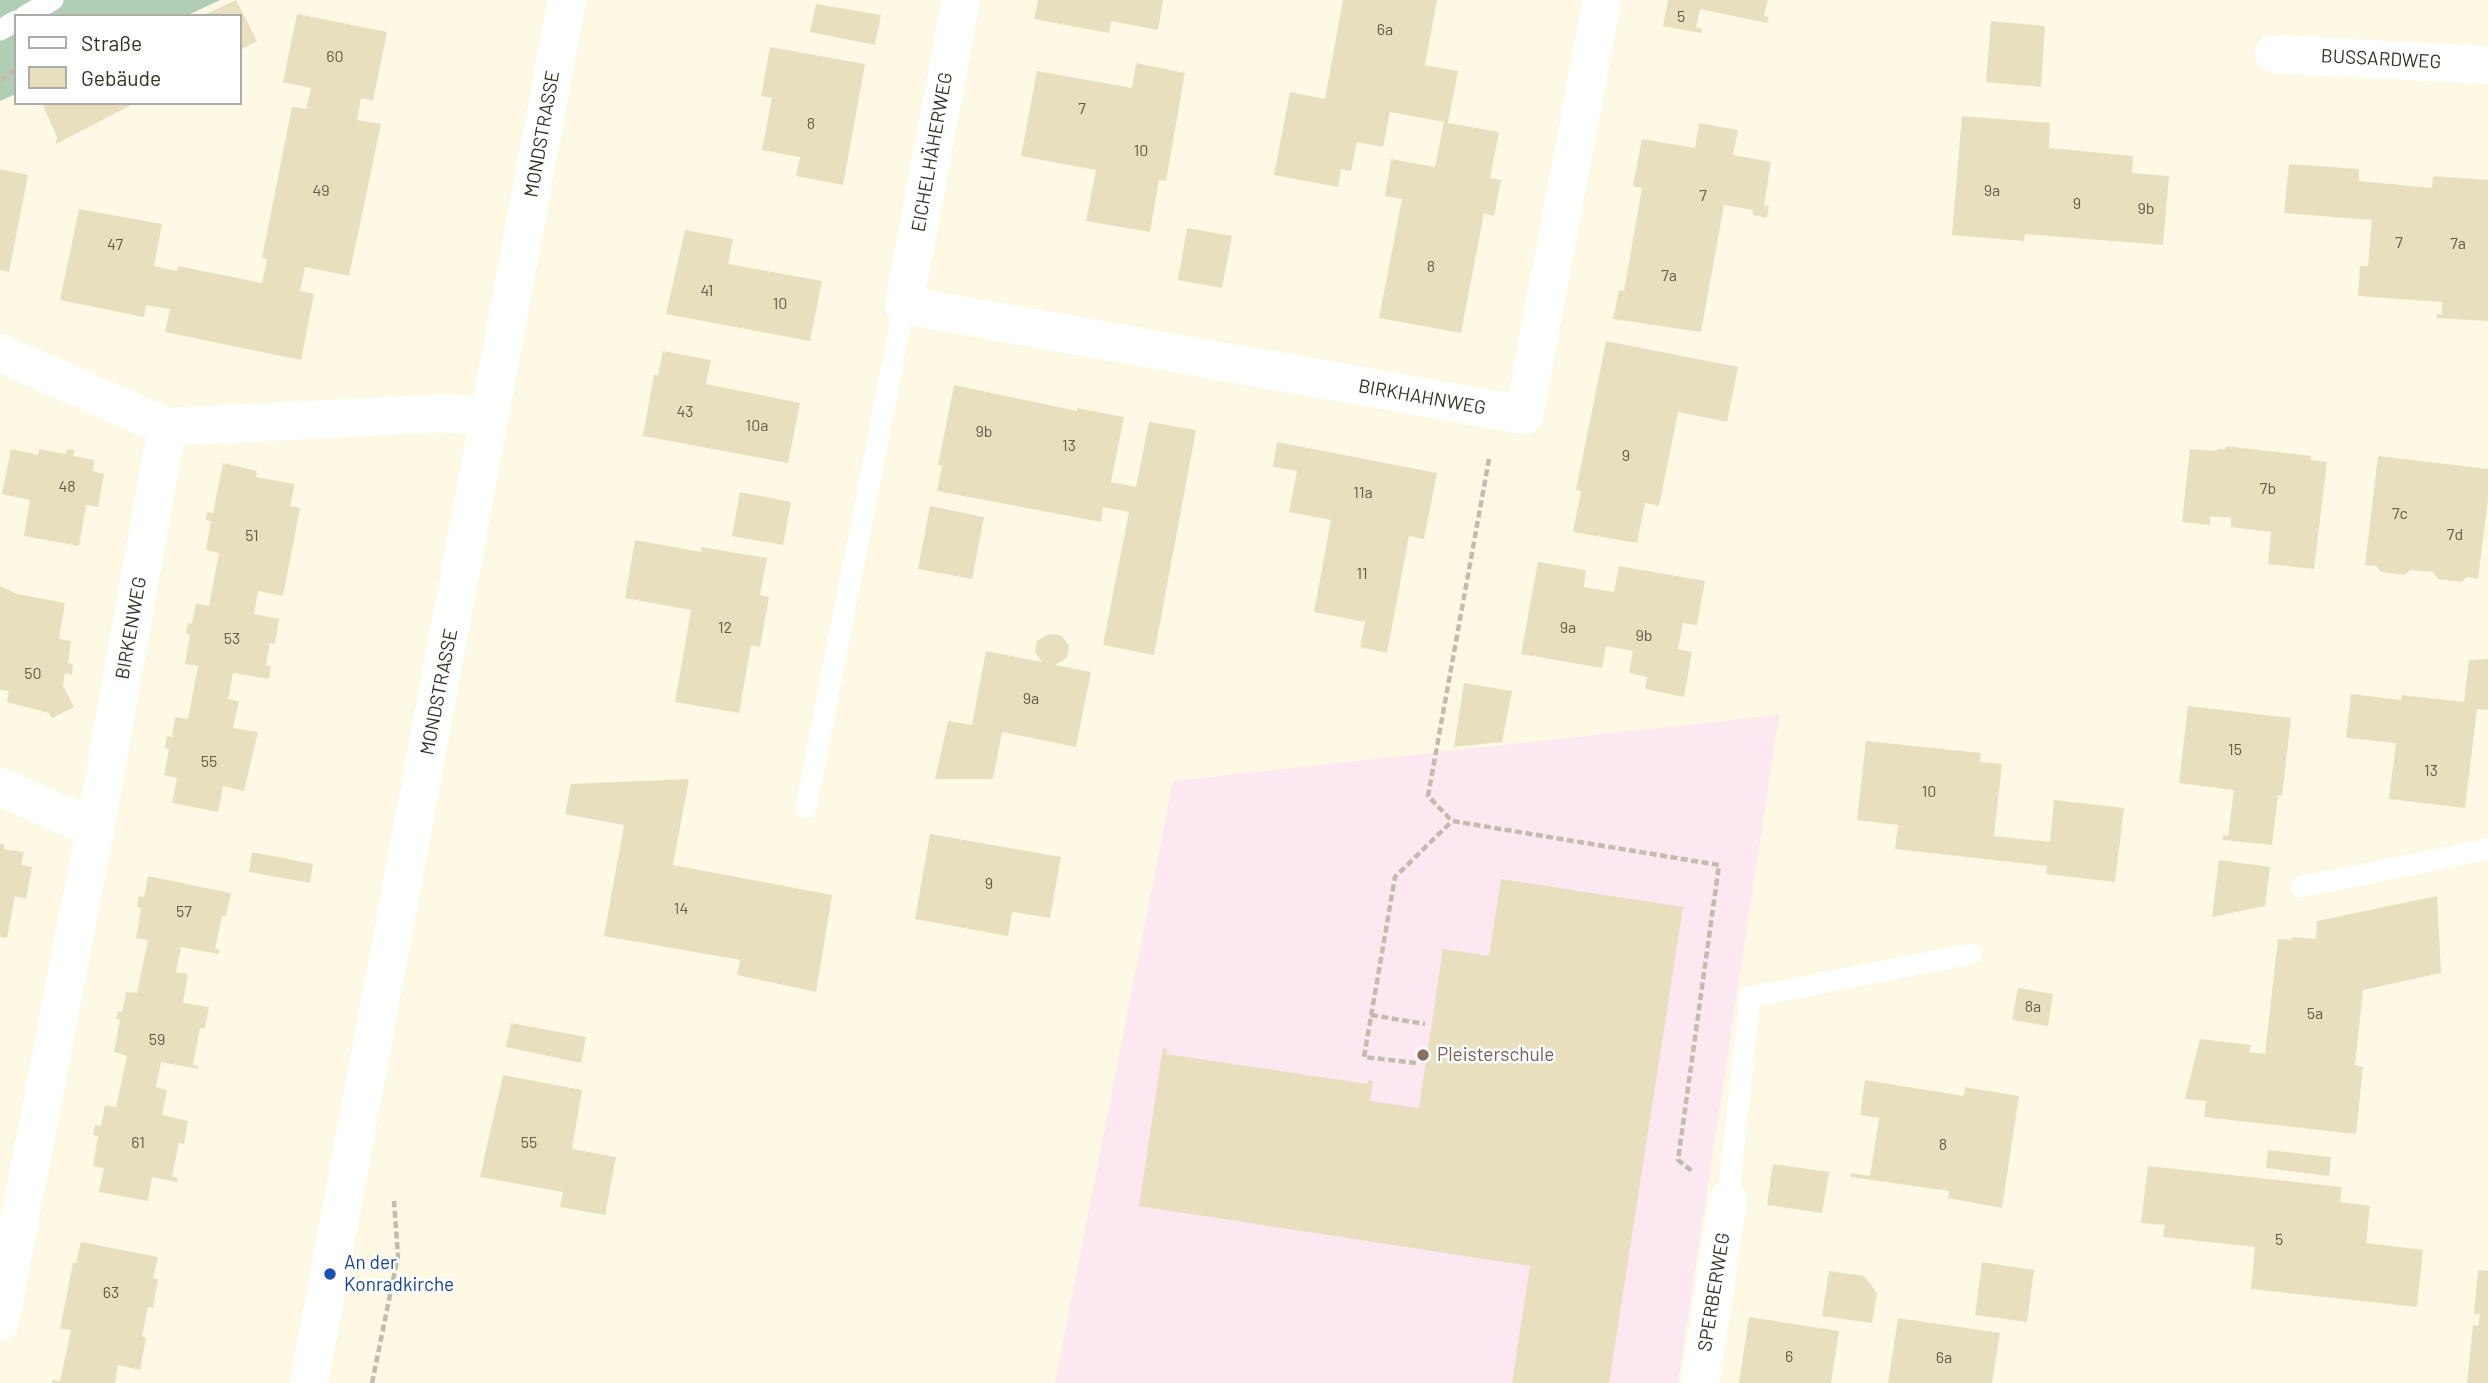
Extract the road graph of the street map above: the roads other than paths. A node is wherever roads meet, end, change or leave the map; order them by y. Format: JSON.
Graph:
{"nodes":[{"id":1,"x":52,"y":0,"type":"edge"},
{"id":2,"x":567,"y":0,"type":"edge"},
{"id":3,"x":961,"y":0,"type":"edge"},
{"id":4,"x":1602,"y":0,"type":"edge"},
{"id":5,"x":28,"y":14,"type":"edge"},
{"id":6,"x":2274,"y":54,"type":"dead end"},
{"id":7,"x":2488,"y":65,"type":"edge"},
{"id":8,"x":904,"y":305,"type":"junction"},
{"id":9,"x":0,"y":353,"type":"edge"},
{"id":10,"x":489,"y":420,"type":"junction"},
{"id":11,"x":167,"y":428,"type":"junction"},
{"id":12,"x":0,"y":787,"type":"edge"},
{"id":13,"x":806,"y":808,"type":"dead end"},
{"id":14,"x":96,"y":830,"type":"junction"},
{"id":15,"x":2488,"y":849,"type":"edge"},
{"id":16,"x":2301,"y":887,"type":"dead end"},
{"id":17,"x":1970,"y":954,"type":"dead end"},
{"id":18,"x":1728,"y":1200,"type":"joint"},
{"id":19,"x":10,"y":1218,"type":"edge"},
{"id":20,"x":0,"y":1322,"type":"edge"},
{"id":21,"x":309,"y":1383,"type":"edge"},
{"id":22,"x":1700,"y":1383,"type":"edge"}],
"edges":[{"from":1,"to":5,"type":"lane"},
{"from":2,"to":10,"type":"street","name":"MONDSTRASSE"},
{"from":3,"to":8,"type":"street","name":"EICHELHÄHERWEG"},
{"from":4,"to":8,"type":"street","name":"BIRKHAHNWEG"},
{"from":6,"to":7,"type":"street","name":"BUSSARDWEG"},
{"from":8,"to":13,"type":"lane"},
{"from":9,"to":11,"type":"street"},
{"from":10,"to":11,"type":"street"},
{"from":10,"to":21,"type":"street","name":"MONDSTRASSE"},
{"from":11,"to":14,"type":"street","name":"BIRKENWEG"},
{"from":12,"to":14,"type":"street"},
{"from":14,"to":19,"type":"street","name":"BIRKENWEG"},
{"from":15,"to":16,"type":"lane"},
{"from":17,"to":18,"type":"lane"},
{"from":18,"to":22,"type":"street","name":"SPERBERWEG"},
{"from":19,"to":20,"type":"street","name":"BIRKENWEG"}]}
